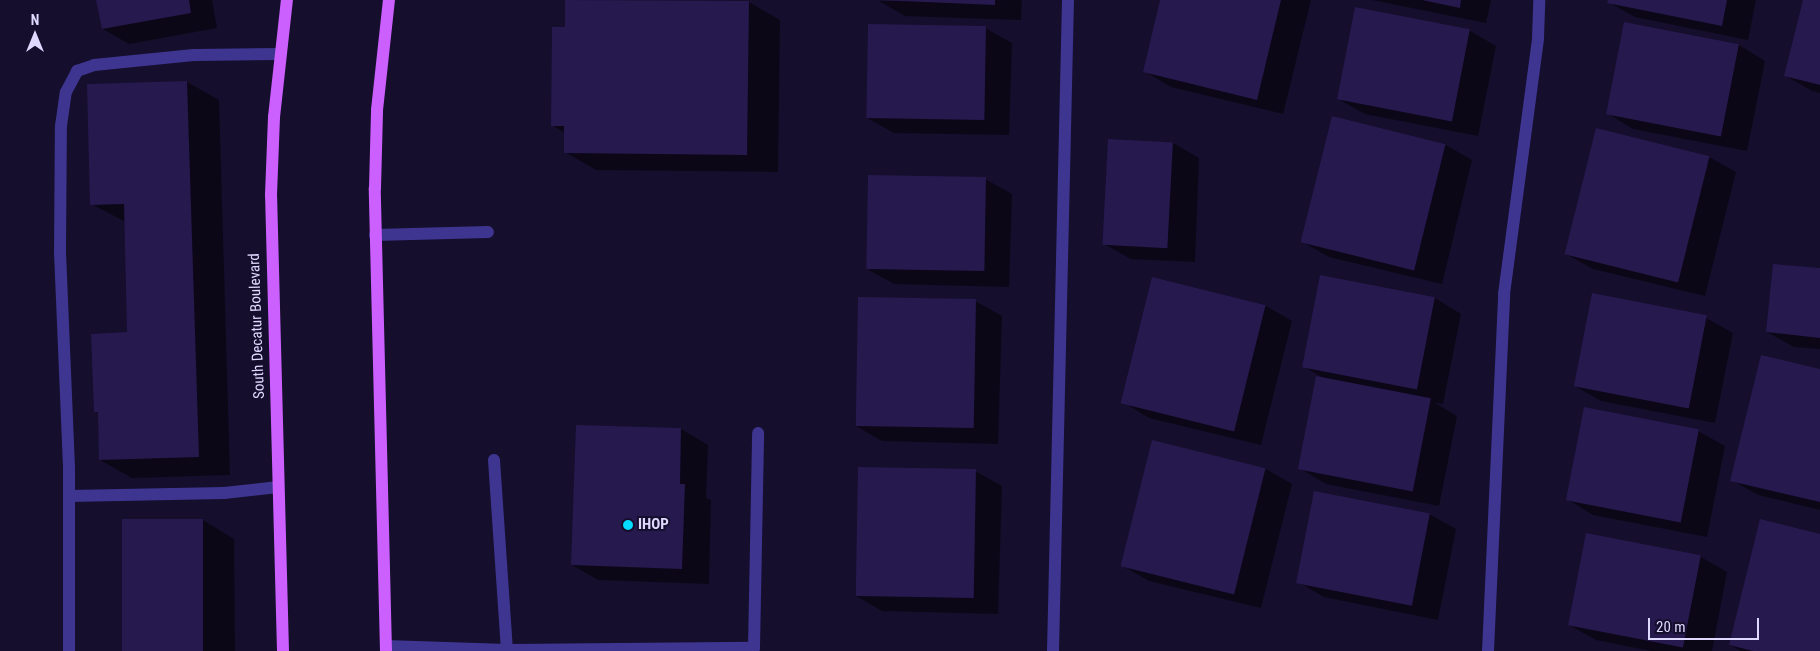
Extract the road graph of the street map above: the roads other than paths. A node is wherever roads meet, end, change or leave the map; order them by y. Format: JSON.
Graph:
{"nodes":[{"id":1,"x":287,"y":0,"type":"edge"},
{"id":2,"x":389,"y":0,"type":"edge"},
{"id":3,"x":1068,"y":0,"type":"edge"},
{"id":4,"x":1539,"y":0,"type":"edge"},
{"id":5,"x":280,"y":54,"type":"junction"},
{"id":6,"x":488,"y":232,"type":"dead end"},
{"id":7,"x":375,"y":235,"type":"junction"},
{"id":8,"x":758,"y":433,"type":"dead end"},
{"id":9,"x":494,"y":460,"type":"dead end"},
{"id":10,"x":278,"y":487,"type":"junction"},
{"id":11,"x":69,"y":496,"type":"junction"},
{"id":12,"x":386,"y":648,"type":"edge"},
{"id":13,"x":507,"y":650,"type":"edge"},
{"id":14,"x":754,"y":650,"type":"edge"},
{"id":15,"x":69,"y":651,"type":"edge"},
{"id":16,"x":283,"y":651,"type":"edge"},
{"id":17,"x":1053,"y":651,"type":"edge"},
{"id":18,"x":1488,"y":651,"type":"edge"}],
"edges":[{"from":1,"to":5,"type":"main road","name":"South Decatur Boulevard"},
{"from":2,"to":7,"type":"main road"},
{"from":3,"to":17,"type":"lane"},
{"from":4,"to":18,"type":"lane"},
{"from":5,"to":10,"type":"main road","name":"South Decatur Boulevard"},
{"from":5,"to":11,"type":"lane"},
{"from":6,"to":7,"type":"lane"},
{"from":7,"to":12,"type":"main road"},
{"from":8,"to":14,"type":"lane"},
{"from":9,"to":13,"type":"lane"},
{"from":10,"to":11,"type":"lane"},
{"from":10,"to":16,"type":"main road","name":"South Decatur Boulevard"},
{"from":11,"to":15,"type":"lane"},
{"from":12,"to":13,"type":"lane"},
{"from":13,"to":14,"type":"lane"}]}
